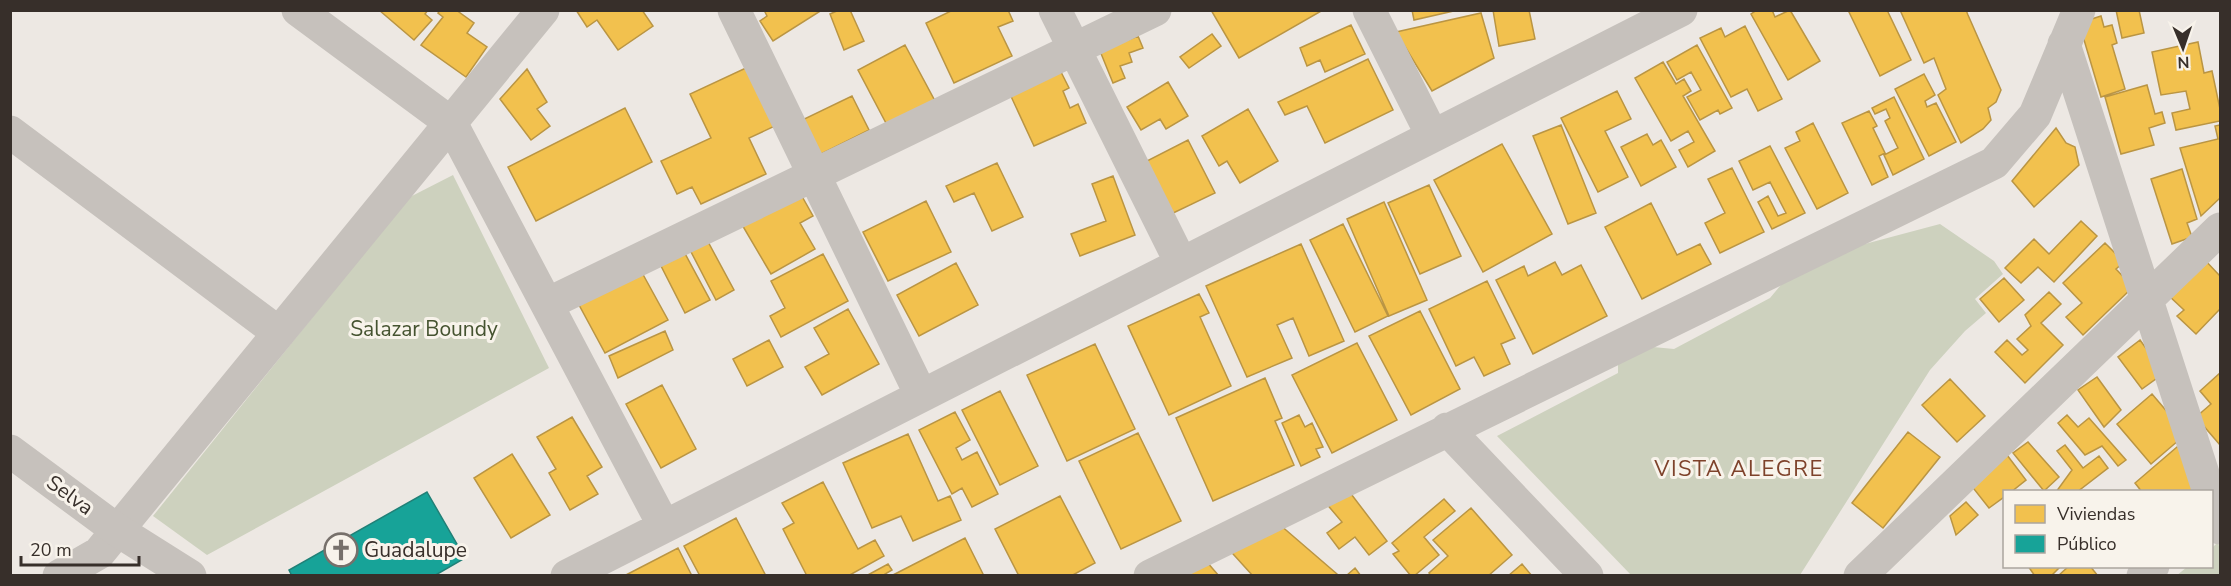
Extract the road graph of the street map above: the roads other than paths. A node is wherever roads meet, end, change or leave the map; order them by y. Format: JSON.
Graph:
{"nodes":[{"id":1,"x":298,"y":10,"type":"edge"},
{"id":2,"x":543,"y":10,"type":"edge"},
{"id":3,"x":734,"y":10,"type":"edge"},
{"id":4,"x":1055,"y":10,"type":"edge"},
{"id":5,"x":1155,"y":10,"type":"edge"},
{"id":6,"x":1369,"y":10,"type":"edge"},
{"id":7,"x":1681,"y":10,"type":"edge"},
{"id":8,"x":2079,"y":10,"type":"edge"},
{"id":9,"x":2064,"y":44,"type":"junction"},
{"id":10,"x":1074,"y":50,"type":"junction"},
{"id":11,"x":451,"y":123,"type":"junction"},
{"id":12,"x":10,"y":132,"type":"edge"},
{"id":13,"x":1432,"y":135,"type":"junction"},
{"id":14,"x":815,"y":175,"type":"junction"},
{"id":15,"x":2220,"y":229,"type":"edge"},
{"id":16,"x":1181,"y":263,"type":"junction"},
{"id":17,"x":2146,"y":300,"type":"junction"},
{"id":18,"x":547,"y":304,"type":"junction"},
{"id":19,"x":279,"y":333,"type":"junction"},
{"id":20,"x":921,"y":395,"type":"junction"},
{"id":21,"x":1447,"y":429,"type":"junction"},
{"id":22,"x":10,"y":451,"type":"edge"},
{"id":23,"x":2208,"y":490,"type":"edge"},
{"id":24,"x":664,"y":526,"type":"junction"},
{"id":25,"x":117,"y":530,"type":"junction"},
{"id":26,"x":59,"y":576,"type":"edge"},
{"id":27,"x":190,"y":576,"type":"edge"},
{"id":28,"x":567,"y":576,"type":"edge"},
{"id":29,"x":1150,"y":576,"type":"edge"},
{"id":30,"x":1587,"y":576,"type":"edge"},
{"id":31,"x":1860,"y":576,"type":"edge"}],
"edges":[{"from":1,"to":11,"type":"street"},
{"from":2,"to":11,"type":"street"},
{"from":3,"to":14,"type":"street"},
{"from":4,"to":10,"type":"street"},
{"from":5,"to":10,"type":"street"},
{"from":6,"to":13,"type":"street"},
{"from":7,"to":13,"type":"street"},
{"from":8,"to":9,"type":"street"},
{"from":9,"to":17,"type":"street"},
{"from":9,"to":21,"type":"street"},
{"from":10,"to":14,"type":"street"},
{"from":10,"to":16,"type":"street"},
{"from":11,"to":18,"type":"street"},
{"from":11,"to":19,"type":"street"},
{"from":12,"to":19,"type":"street"},
{"from":13,"to":16,"type":"street"},
{"from":14,"to":18,"type":"street"},
{"from":14,"to":20,"type":"street"},
{"from":15,"to":17,"type":"street"},
{"from":16,"to":20,"type":"street"},
{"from":17,"to":23,"type":"street"},
{"from":17,"to":31,"type":"street"},
{"from":18,"to":24,"type":"street"},
{"from":19,"to":25,"type":"street"},
{"from":20,"to":24,"type":"street"},
{"from":21,"to":29,"type":"street"},
{"from":21,"to":30,"type":"street"},
{"from":22,"to":25,"type":"street","name":"Selva"},
{"from":24,"to":28,"type":"street"},
{"from":25,"to":26,"type":"street"},
{"from":25,"to":27,"type":"street","name":"Selva"}]}
